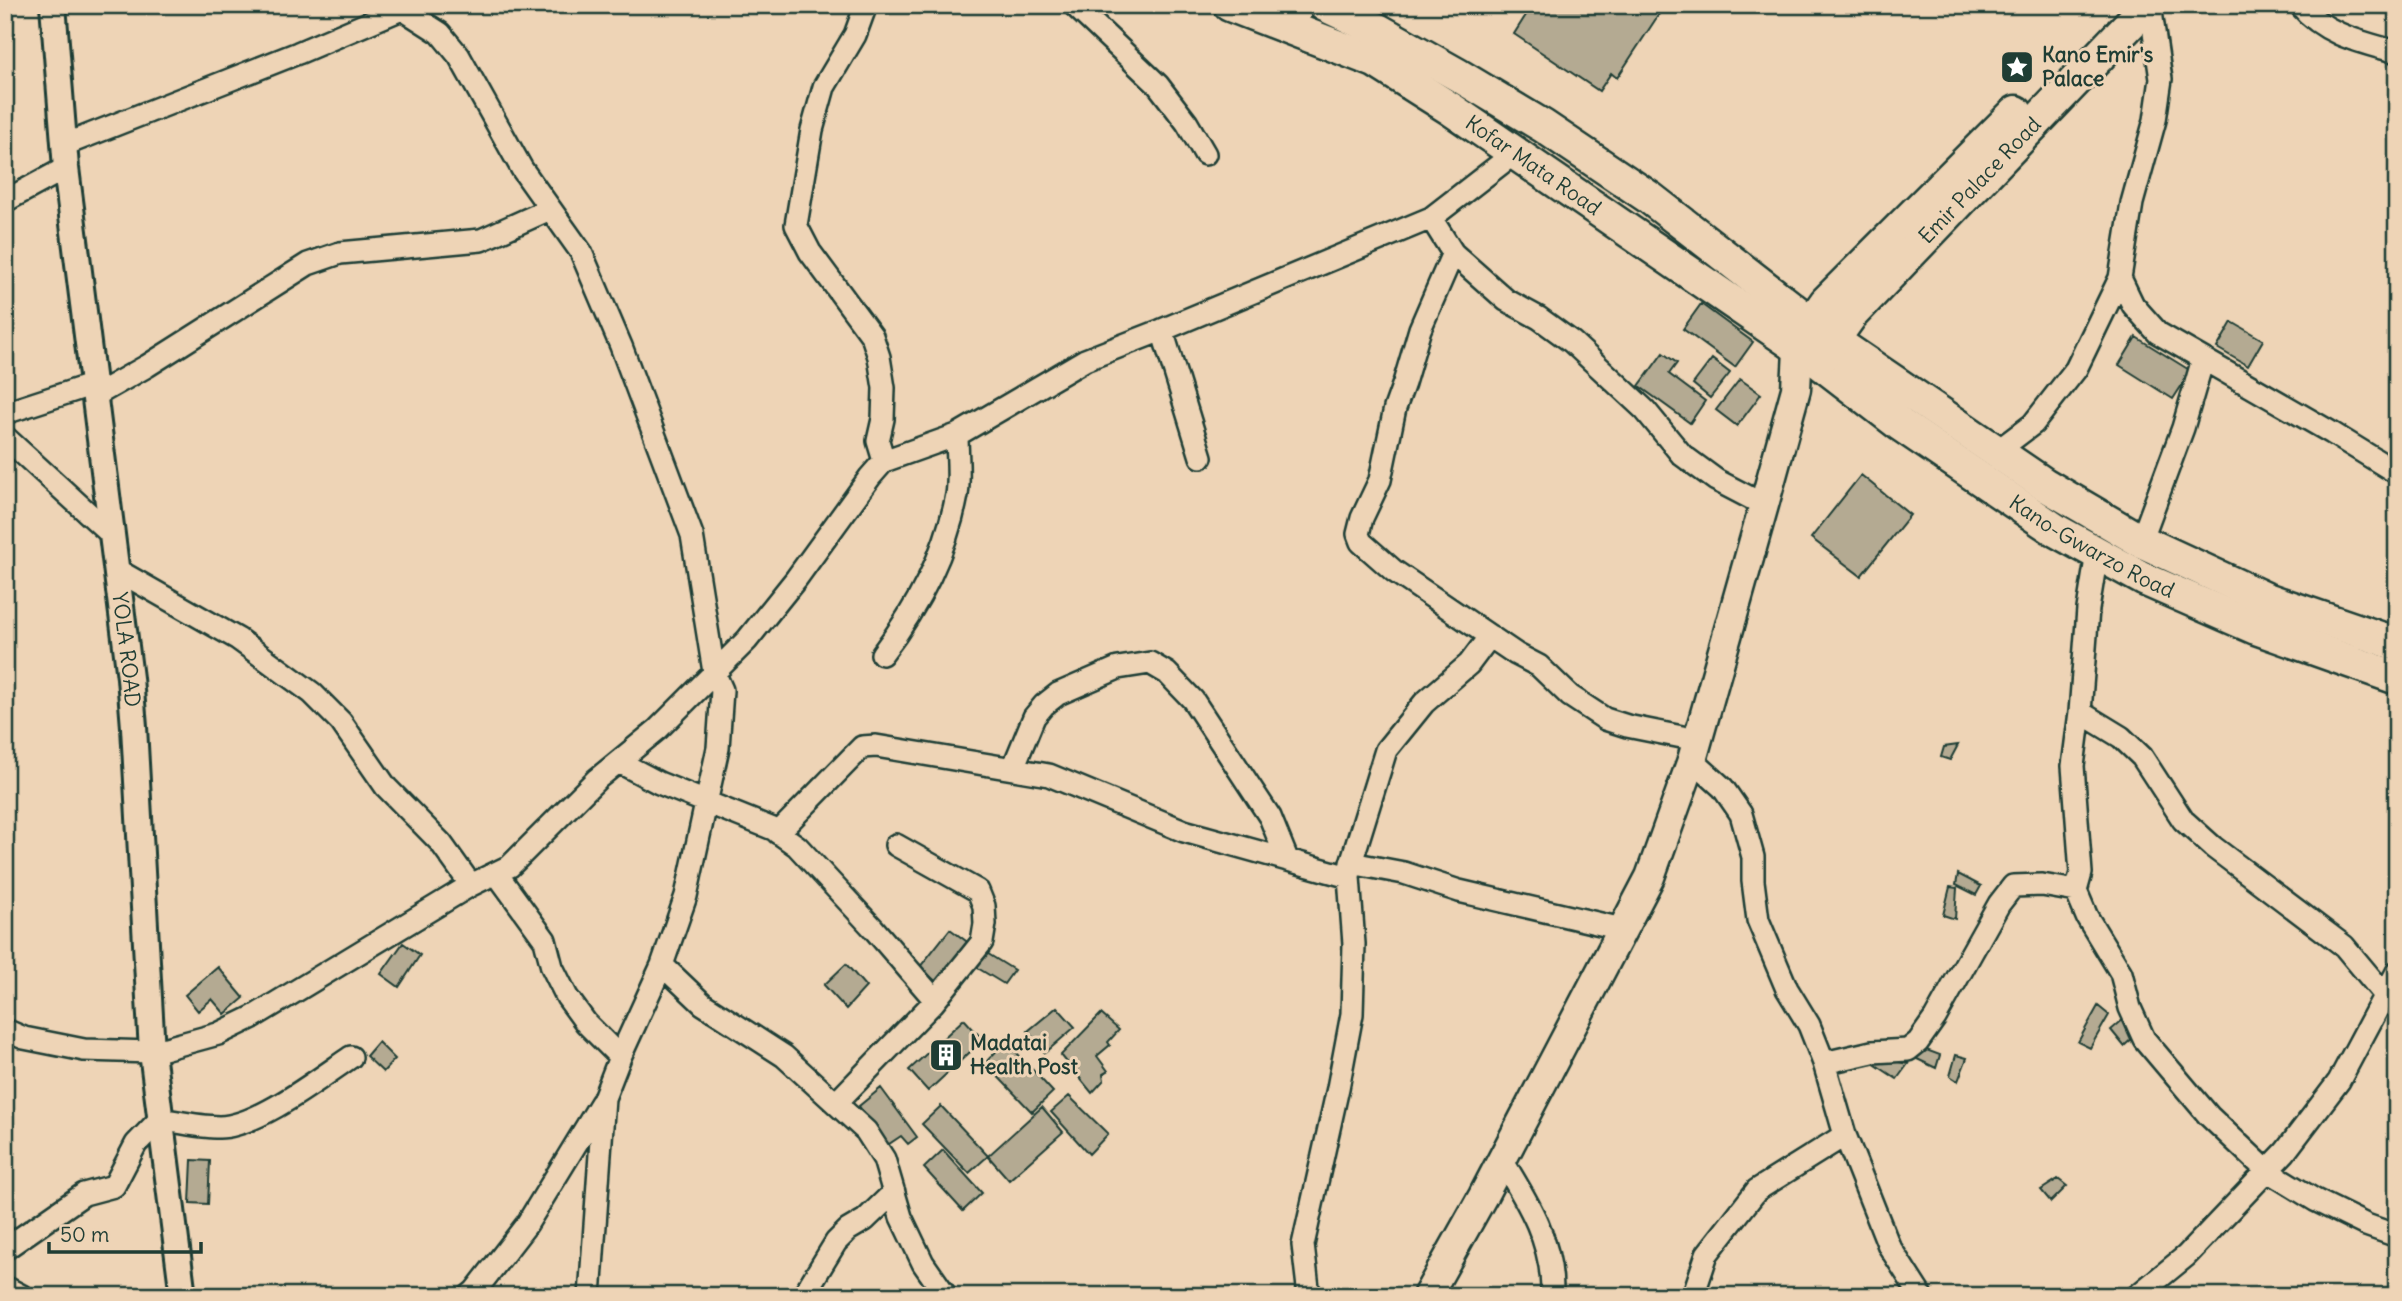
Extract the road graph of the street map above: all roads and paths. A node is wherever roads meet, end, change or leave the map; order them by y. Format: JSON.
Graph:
{"nodes":[{"id":1,"x":53,"y":5,"type":"edge"},
{"id":2,"x":866,"y":5,"type":"edge"},
{"id":3,"x":1074,"y":5,"type":"edge"},
{"id":4,"x":1230,"y":5,"type":"edge"},
{"id":5,"x":1325,"y":5,"type":"edge"},
{"id":6,"x":2118,"y":5,"type":"edge"},
{"id":7,"x":2149,"y":5,"type":"edge"},
{"id":8,"x":2300,"y":5,"type":"edge"},
{"id":9,"x":407,"y":8,"type":"edge"},
{"id":10,"x":1296,"y":17,"type":"edge"},
{"id":11,"x":2397,"y":52,"type":"edge"},
{"id":12,"x":1516,"y":152,"type":"junction"},
{"id":13,"x":1205,"y":154,"type":"dead end"},
{"id":14,"x":65,"y":157,"type":"junction"},
{"id":15,"x":5,"y":201,"type":"edge"},
{"id":16,"x":550,"y":209,"type":"junction"},
{"id":17,"x":1431,"y":218,"type":"junction"},
{"id":18,"x":1453,"y":253,"type":"junction"},
{"id":19,"x":2120,"y":278,"type":"junction"},
{"id":20,"x":1162,"y":330,"type":"junction"},
{"id":21,"x":1815,"y":343,"type":"junction"},
{"id":22,"x":2203,"y":359,"type":"junction"},
{"id":23,"x":95,"y":390,"type":"junction"},
{"id":24,"x":5,"y":413,"type":"edge"},
{"id":25,"x":957,"y":435,"type":"junction"},
{"id":26,"x":5,"y":437,"type":"edge"},
{"id":27,"x":1996,"y":452,"type":"junction"},
{"id":28,"x":1201,"y":457,"type":"dead end"},
{"id":29,"x":884,"y":461,"type":"junction"},
{"id":30,"x":2397,"y":473,"type":"edge"},
{"id":31,"x":1764,"y":505,"type":"junction"},
{"id":32,"x":113,"y":536,"type":"junction"},
{"id":33,"x":2141,"y":541,"type":"junction"},
{"id":34,"x":2097,"y":553,"type":"junction"},
{"id":35,"x":117,"y":570,"type":"junction"},
{"id":36,"x":1490,"y":636,"type":"junction"},
{"id":37,"x":2397,"y":644,"type":"edge"},
{"id":38,"x":882,"y":654,"type":"dead end"},
{"id":39,"x":714,"y":672,"type":"junction"},
{"id":40,"x":2397,"y":678,"type":"edge"},
{"id":41,"x":2080,"y":712,"type":"junction"},
{"id":42,"x":1694,"y":750,"type":"junction"},
{"id":43,"x":619,"y":762,"type":"junction"},
{"id":44,"x":1013,"y":768,"type":"junction"},
{"id":45,"x":707,"y":803,"type":"junction"},
{"id":46,"x":778,"y":833,"type":"junction"},
{"id":47,"x":896,"y":845,"type":"dead end"},
{"id":48,"x":1287,"y":859,"type":"junction"},
{"id":49,"x":1350,"y":870,"type":"junction"},
{"id":50,"x":497,"y":874,"type":"junction"},
{"id":51,"x":471,"y":885,"type":"junction"},
{"id":52,"x":2076,"y":891,"type":"junction"},
{"id":53,"x":1622,"y":929,"type":"junction"},
{"id":54,"x":662,"y":965,"type":"junction"},
{"id":55,"x":2397,"y":972,"type":"edge"},
{"id":56,"x":934,"y":999,"type":"junction"},
{"id":57,"x":2386,"y":1005,"type":"edge"},
{"id":58,"x":5,"y":1030,"type":"edge"},
{"id":59,"x":152,"y":1052,"type":"junction"},
{"id":60,"x":351,"y":1057,"type":"dead end"},
{"id":61,"x":620,"y":1057,"type":"junction"},
{"id":62,"x":1824,"y":1063,"type":"junction"},
{"id":63,"x":604,"y":1098,"type":"junction"},
{"id":64,"x":836,"y":1103,"type":"junction"},
{"id":65,"x":160,"y":1119,"type":"junction"},
{"id":66,"x":1845,"y":1135,"type":"junction"},
{"id":67,"x":1502,"y":1160,"type":"junction"},
{"id":68,"x":2266,"y":1170,"type":"junction"},
{"id":69,"x":894,"y":1192,"type":"junction"},
{"id":70,"x":2397,"y":1236,"type":"edge"},
{"id":71,"x":5,"y":1249,"type":"edge"},
{"id":72,"x":5,"y":1287,"type":"edge"},
{"id":73,"x":22,"y":1296,"type":"edge"},
{"id":74,"x":183,"y":1296,"type":"edge"},
{"id":75,"x":469,"y":1296,"type":"edge"},
{"id":76,"x":590,"y":1296,"type":"edge"},
{"id":77,"x":803,"y":1296,"type":"edge"},
{"id":78,"x":946,"y":1296,"type":"edge"},
{"id":79,"x":1309,"y":1296,"type":"edge"},
{"id":80,"x":1427,"y":1296,"type":"edge"},
{"id":81,"x":1552,"y":1296,"type":"edge"},
{"id":82,"x":1693,"y":1296,"type":"edge"},
{"id":83,"x":1921,"y":1296,"type":"edge"},
{"id":84,"x":2137,"y":1296,"type":"edge"}],
"edges":[{"from":1,"to":14,"type":"street","name":"YOLA ROAD"},
{"from":2,"to":29,"type":"street"},
{"from":3,"to":13,"type":"street"},
{"from":4,"to":10,"type":"main road","name":"Kofar Mata Road"},
{"from":5,"to":21,"type":"main road","name":"Kofar Mata Road"},
{"from":6,"to":21,"type":"main road","name":"Emir Palace Road"},
{"from":7,"to":19,"type":"street"},
{"from":7,"to":21,"type":"main road","name":"Emir Palace Road"},
{"from":8,"to":11,"type":"street"},
{"from":9,"to":14,"type":"street"},
{"from":9,"to":16,"type":"street"},
{"from":10,"to":12,"type":"main road","name":"Kofar Mata Road"},
{"from":12,"to":17,"type":"street"},
{"from":12,"to":21,"type":"main road","name":"Kofar Mata Road"},
{"from":14,"to":15,"type":"street"},
{"from":14,"to":23,"type":"street","name":"YOLA ROAD"},
{"from":16,"to":23,"type":"street"},
{"from":16,"to":39,"type":"street"},
{"from":17,"to":18,"type":"street"},
{"from":17,"to":20,"type":"street"},
{"from":18,"to":31,"type":"street"},
{"from":18,"to":36,"type":"street"},
{"from":19,"to":22,"type":"street"},
{"from":19,"to":27,"type":"street"},
{"from":20,"to":25,"type":"street"},
{"from":20,"to":28,"type":"street"},
{"from":21,"to":27,"type":"main road","name":"Kano-Gwarzo Road"},
{"from":21,"to":31,"type":"main road"},
{"from":21,"to":34,"type":"main road","name":"Kano-Gwarzo Road"},
{"from":22,"to":30,"type":"street"},
{"from":22,"to":33,"type":"street"},
{"from":23,"to":24,"type":"street"},
{"from":23,"to":32,"type":"street","name":"YOLA ROAD"},
{"from":25,"to":29,"type":"street"},
{"from":25,"to":38,"type":"street"},
{"from":26,"to":32,"type":"street"},
{"from":27,"to":33,"type":"main road","name":"Kano-Gwarzo Road"},
{"from":29,"to":39,"type":"street"},
{"from":31,"to":42,"type":"main road"},
{"from":32,"to":35,"type":"street","name":"YOLA ROAD"},
{"from":33,"to":37,"type":"main road","name":"Kano-Gwarzo Road"},
{"from":34,"to":40,"type":"main road","name":"Kano-Gwarzo Road"},
{"from":34,"to":41,"type":"street"},
{"from":35,"to":51,"type":"street"},
{"from":35,"to":59,"type":"street","name":"YOLA ROAD"},
{"from":36,"to":42,"type":"street"},
{"from":36,"to":49,"type":"street"},
{"from":39,"to":43,"type":"street"},
{"from":39,"to":45,"type":"street"},
{"from":41,"to":52,"type":"street"},
{"from":41,"to":57,"type":"street"},
{"from":42,"to":53,"type":"main road"},
{"from":42,"to":62,"type":"street"},
{"from":43,"to":45,"type":"street"},
{"from":43,"to":50,"type":"street"},
{"from":44,"to":46,"type":"street"},
{"from":44,"to":48,"type":"street"},
{"from":44,"to":48,"type":"street"},
{"from":45,"to":46,"type":"street"},
{"from":45,"to":54,"type":"street"},
{"from":46,"to":56,"type":"street"},
{"from":47,"to":56,"type":"street"},
{"from":48,"to":49,"type":"street"},
{"from":49,"to":53,"type":"street"},
{"from":49,"to":79,"type":"street"},
{"from":50,"to":51,"type":"street"},
{"from":50,"to":61,"type":"street"},
{"from":51,"to":59,"type":"street"},
{"from":52,"to":62,"type":"street"},
{"from":52,"to":68,"type":"street"},
{"from":53,"to":67,"type":"main road"},
{"from":54,"to":61,"type":"street"},
{"from":54,"to":64,"type":"street"},
{"from":55,"to":57,"type":"street"},
{"from":56,"to":64,"type":"street"},
{"from":57,"to":68,"type":"street"},
{"from":58,"to":59,"type":"street"},
{"from":59,"to":65,"type":"street","name":"YOLA ROAD"},
{"from":60,"to":65,"type":"street"},
{"from":61,"to":63,"type":"street"},
{"from":62,"to":66,"type":"street"},
{"from":63,"to":75,"type":"street"},
{"from":63,"to":76,"type":"street"},
{"from":64,"to":69,"type":"street"},
{"from":65,"to":71,"type":"street"},
{"from":65,"to":74,"type":"street","name":"YOLA ROAD"},
{"from":66,"to":82,"type":"street"},
{"from":66,"to":83,"type":"street"},
{"from":67,"to":80,"type":"main road"},
{"from":67,"to":81,"type":"street"},
{"from":68,"to":70,"type":"street"},
{"from":68,"to":84,"type":"street"},
{"from":69,"to":77,"type":"street"},
{"from":69,"to":78,"type":"street"},
{"from":72,"to":73,"type":"street"}]}
